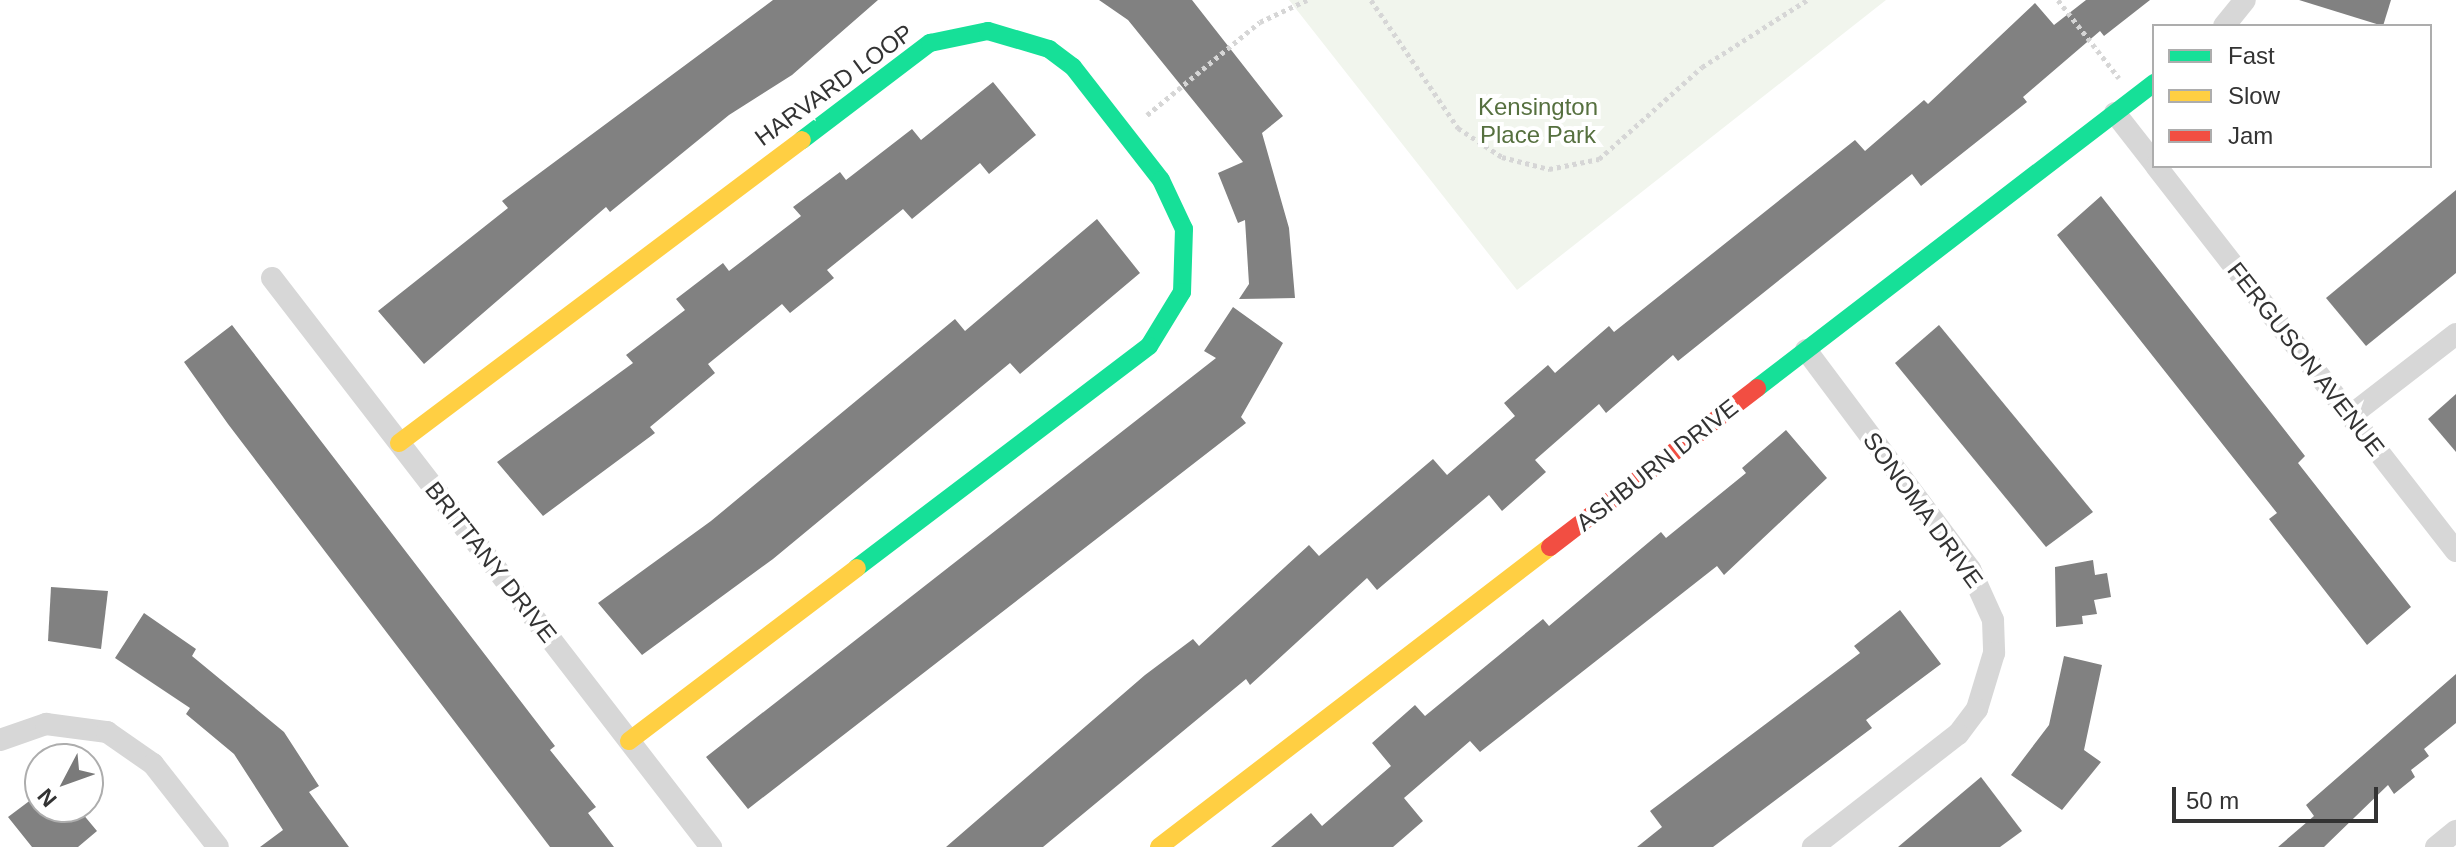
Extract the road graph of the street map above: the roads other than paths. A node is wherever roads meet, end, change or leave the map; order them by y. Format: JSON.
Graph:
{"nodes":[{"id":1,"x":2245,"y":0,"type":"edge"},
{"id":2,"x":2226,"y":24,"type":"edge"},
{"id":3,"x":2152,"y":84,"type":"edge"},
{"id":4,"x":2115,"y":113,"type":"junction"},
{"id":5,"x":2152,"y":161,"type":"edge"},
{"id":6,"x":2157,"y":168,"type":"edge"},
{"id":7,"x":272,"y":278,"type":"dead end"},
{"id":8,"x":2456,"y":334,"type":"edge"},
{"id":9,"x":1806,"y":350,"type":"junction"},
{"id":10,"x":2350,"y":416,"type":"junction"},
{"id":11,"x":399,"y":443,"type":"junction"},
{"id":12,"x":2456,"y":551,"type":"edge"},
{"id":13,"x":0,"y":740,"type":"edge"},
{"id":14,"x":629,"y":741,"type":"junction"},
{"id":15,"x":2456,"y":831,"type":"edge"},
{"id":16,"x":1173,"y":843,"type":"edge"},
{"id":17,"x":218,"y":847,"type":"edge"},
{"id":18,"x":711,"y":847,"type":"edge"},
{"id":19,"x":1813,"y":847,"type":"edge"},
{"id":20,"x":2436,"y":847,"type":"edge"}],
"edges":[{"from":1,"to":2,"type":"street"},
{"from":3,"to":4,"type":"street","name":"ASHBURN DRIVE"},
{"from":4,"to":5,"type":"street","name":"FERGUSON AVENUE"},
{"from":4,"to":9,"type":"street","name":"ASHBURN DRIVE"},
{"from":6,"to":10,"type":"street","name":"FERGUSON AVENUE"},
{"from":7,"to":11,"type":"street","name":"BRITTANY DRIVE"},
{"from":8,"to":10,"type":"street"},
{"from":9,"to":16,"type":"street","name":"ASHBURN DRIVE"},
{"from":9,"to":19,"type":"street","name":"SONOMA DRIVE"},
{"from":10,"to":12,"type":"street","name":"FERGUSON AVENUE"},
{"from":11,"to":14,"type":"street","name":"BRITTANY DRIVE"},
{"from":11,"to":14,"type":"street","name":"HARVARD LOOP"},
{"from":13,"to":17,"type":"street"},
{"from":14,"to":18,"type":"street","name":"BRITTANY DRIVE"},
{"from":15,"to":20,"type":"street"}]}
